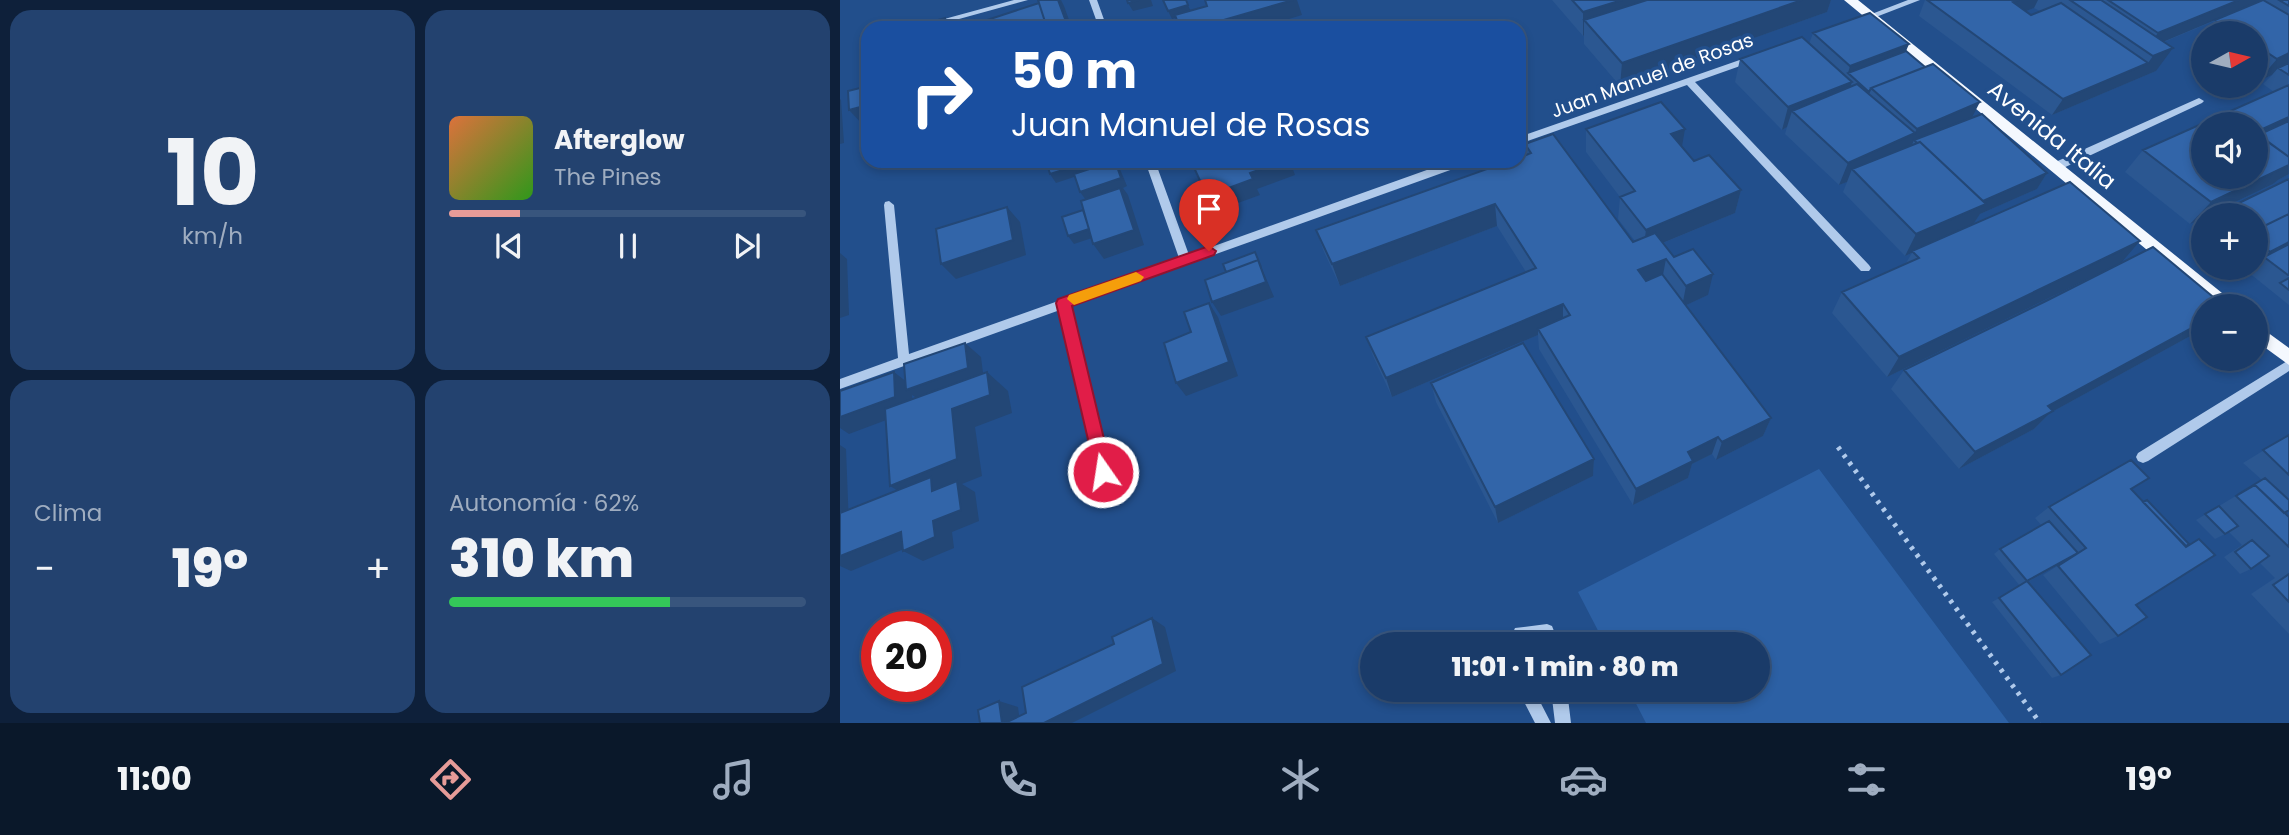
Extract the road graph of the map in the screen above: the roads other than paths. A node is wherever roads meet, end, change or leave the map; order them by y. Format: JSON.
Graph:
{"nodes":[{"id":1,"x":1024,"y":0,"type":"edge"},
{"id":2,"x":1093,"y":0,"type":"edge"},
{"id":3,"x":1850,"y":0,"type":"edge"},
{"id":4,"x":1916,"y":0,"type":"edge"},
{"id":5,"x":1870,"y":16,"type":"junction"},
{"id":6,"x":940,"y":21,"type":"edge"},
{"id":7,"x":1100,"y":21,"type":"edge"},
{"id":8,"x":1844,"y":26,"type":"edge"},
{"id":9,"x":1766,"y":53,"type":"edge"},
{"id":10,"x":1689,"y":81,"type":"junction"},
{"id":11,"x":2199,"y":101,"type":"dead end"},
{"id":12,"x":1526,"y":139,"type":"edge"},
{"id":13,"x":2055,"y":167,"type":"junction"},
{"id":14,"x":1152,"y":168,"type":"edge"},
{"id":15,"x":1430,"y":168,"type":"edge"},
{"id":16,"x":1444,"y":168,"type":"edge"},
{"id":17,"x":1433,"y":172,"type":"junction"},
{"id":18,"x":889,"y":205,"type":"dead end"},
{"id":19,"x":1185,"y":260,"type":"junction"},
{"id":20,"x":1865,"y":268,"type":"dead end"},
{"id":21,"x":2211,"y":294,"type":"edge"},
{"id":22,"x":1064,"y":303,"type":"junction"},
{"id":23,"x":2268,"y":341,"type":"edge"},
{"id":24,"x":2289,"y":358,"type":"edge"},
{"id":25,"x":904,"y":361,"type":"junction"},
{"id":26,"x":2289,"y":365,"type":"edge"},
{"id":27,"x":840,"y":384,"type":"edge"},
{"id":28,"x":2143,"y":457,"type":"dead end"},
{"id":29,"x":1103,"y":472,"type":"dead end"},
{"id":30,"x":1532,"y":702,"type":"edge"},
{"id":31,"x":1560,"y":702,"type":"edge"},
{"id":32,"x":1542,"y":723,"type":"edge"},
{"id":33,"x":1563,"y":723,"type":"edge"}],
"edges":[{"from":1,"to":6,"type":"street"},
{"from":2,"to":7,"type":"street"},
{"from":3,"to":5,"type":"main road","name":"Avenida Italia"},
{"from":4,"to":5,"type":"street"},
{"from":5,"to":8,"type":"street"},
{"from":5,"to":13,"type":"main road","name":"Avenida Italia"},
{"from":9,"to":10,"type":"street","name":"Juan Manuel de Rosas"},
{"from":10,"to":12,"type":"street","name":"Juan Manuel de Rosas"},
{"from":10,"to":20,"type":"street"},
{"from":11,"to":13,"type":"street"},
{"from":13,"to":21,"type":"main road","name":"Avenida Italia"},
{"from":14,"to":19,"type":"street"},
{"from":15,"to":17,"type":"street"},
{"from":16,"to":17,"type":"street"},
{"from":17,"to":19,"type":"street"},
{"from":18,"to":25,"type":"street"},
{"from":19,"to":22,"type":"street"},
{"from":22,"to":25,"type":"street"},
{"from":22,"to":29,"type":"street"},
{"from":23,"to":24,"type":"main road"},
{"from":25,"to":27,"type":"street"},
{"from":26,"to":28,"type":"street"},
{"from":30,"to":32,"type":"street"},
{"from":31,"to":33,"type":"street"}]}
